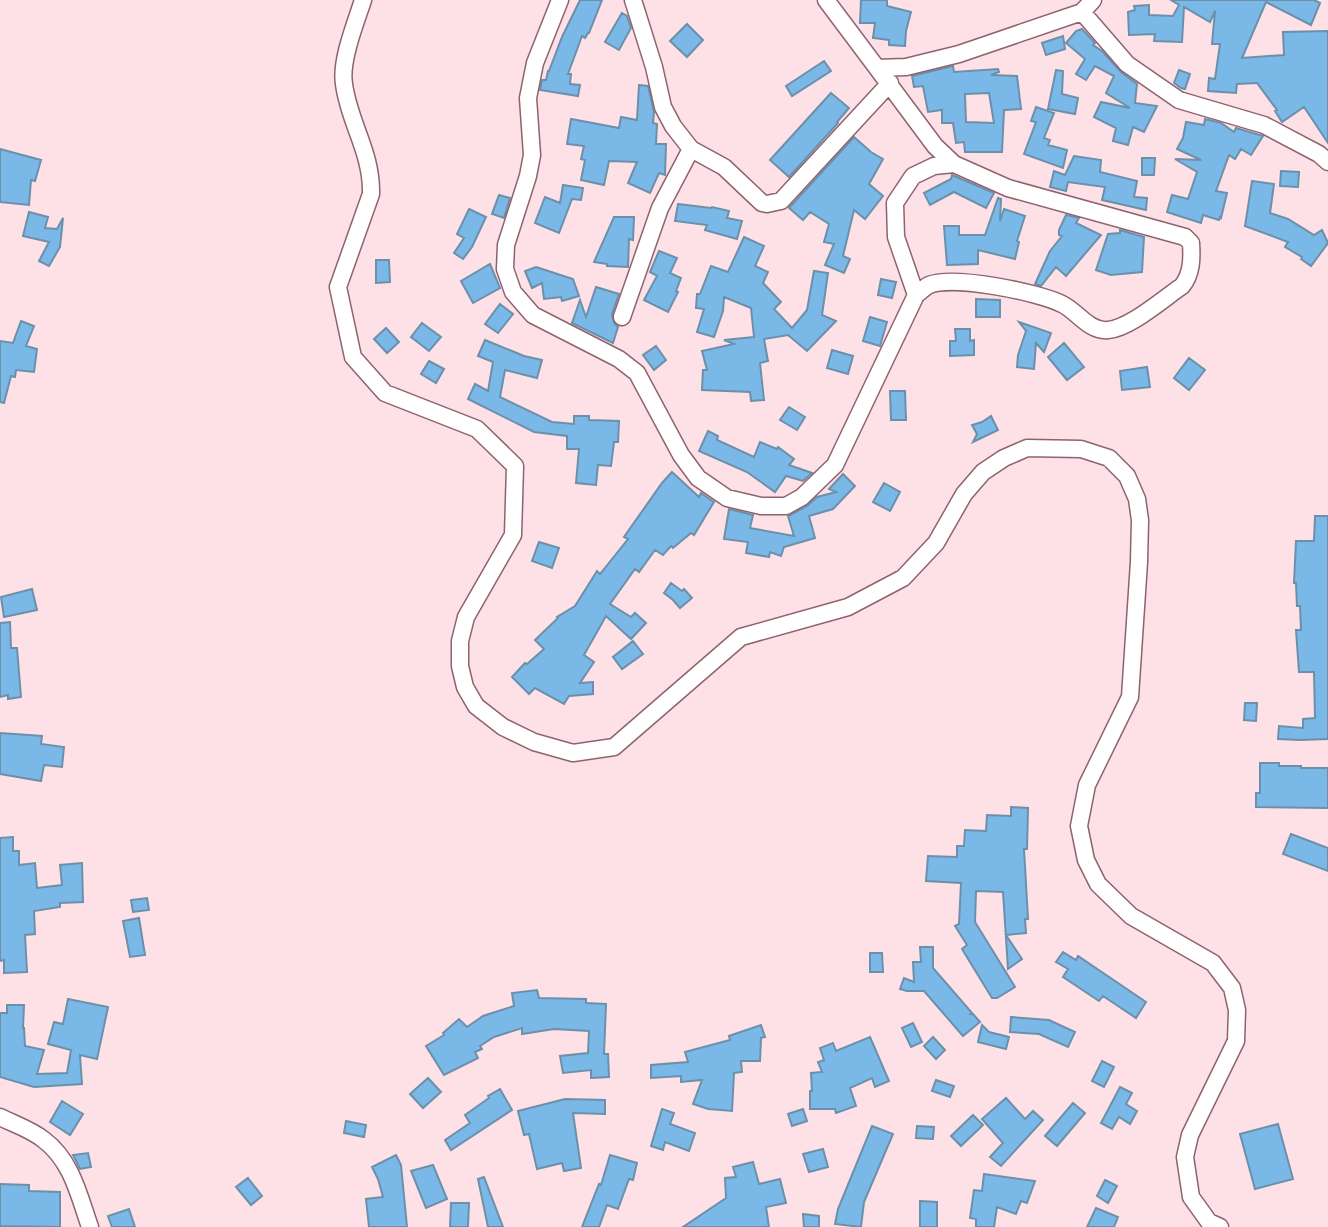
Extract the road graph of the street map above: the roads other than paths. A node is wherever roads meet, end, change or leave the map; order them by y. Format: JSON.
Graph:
{"nodes":[{"id":1,"x":363,"y":0,"type":"edge"},
{"id":2,"x":560,"y":0,"type":"edge"},
{"id":3,"x":633,"y":0,"type":"edge"},
{"id":4,"x":827,"y":0,"type":"edge"},
{"id":5,"x":1087,"y":6,"type":"edge"},
{"id":6,"x":877,"y":68,"type":"junction"},
{"id":7,"x":890,"y":83,"type":"junction"},
{"id":8,"x":691,"y":149,"type":"junction"},
{"id":9,"x":1328,"y":162,"type":"edge"},
{"id":10,"x":954,"y":164,"type":"junction"},
{"id":11,"x":916,"y":295,"type":"junction"},
{"id":12,"x":622,"y":317,"type":"dead end"},
{"id":13,"x":0,"y":1117,"type":"edge"},
{"id":14,"x":90,"y":1227,"type":"edge"},
{"id":15,"x":1220,"y":1227,"type":"edge"}],
"edges":[{"from":1,"to":15,"type":"street"},
{"from":2,"to":11,"type":"street"},
{"from":3,"to":8,"type":"street"},
{"from":4,"to":6,"type":"street"},
{"from":5,"to":6,"type":"street"},
{"from":5,"to":9,"type":"street"},
{"from":6,"to":7,"type":"street"},
{"from":7,"to":8,"type":"street"},
{"from":7,"to":10,"type":"street"},
{"from":8,"to":12,"type":"street"},
{"from":10,"to":11,"type":"street"},
{"from":10,"to":11,"type":"street"},
{"from":13,"to":14,"type":"street"}]}
